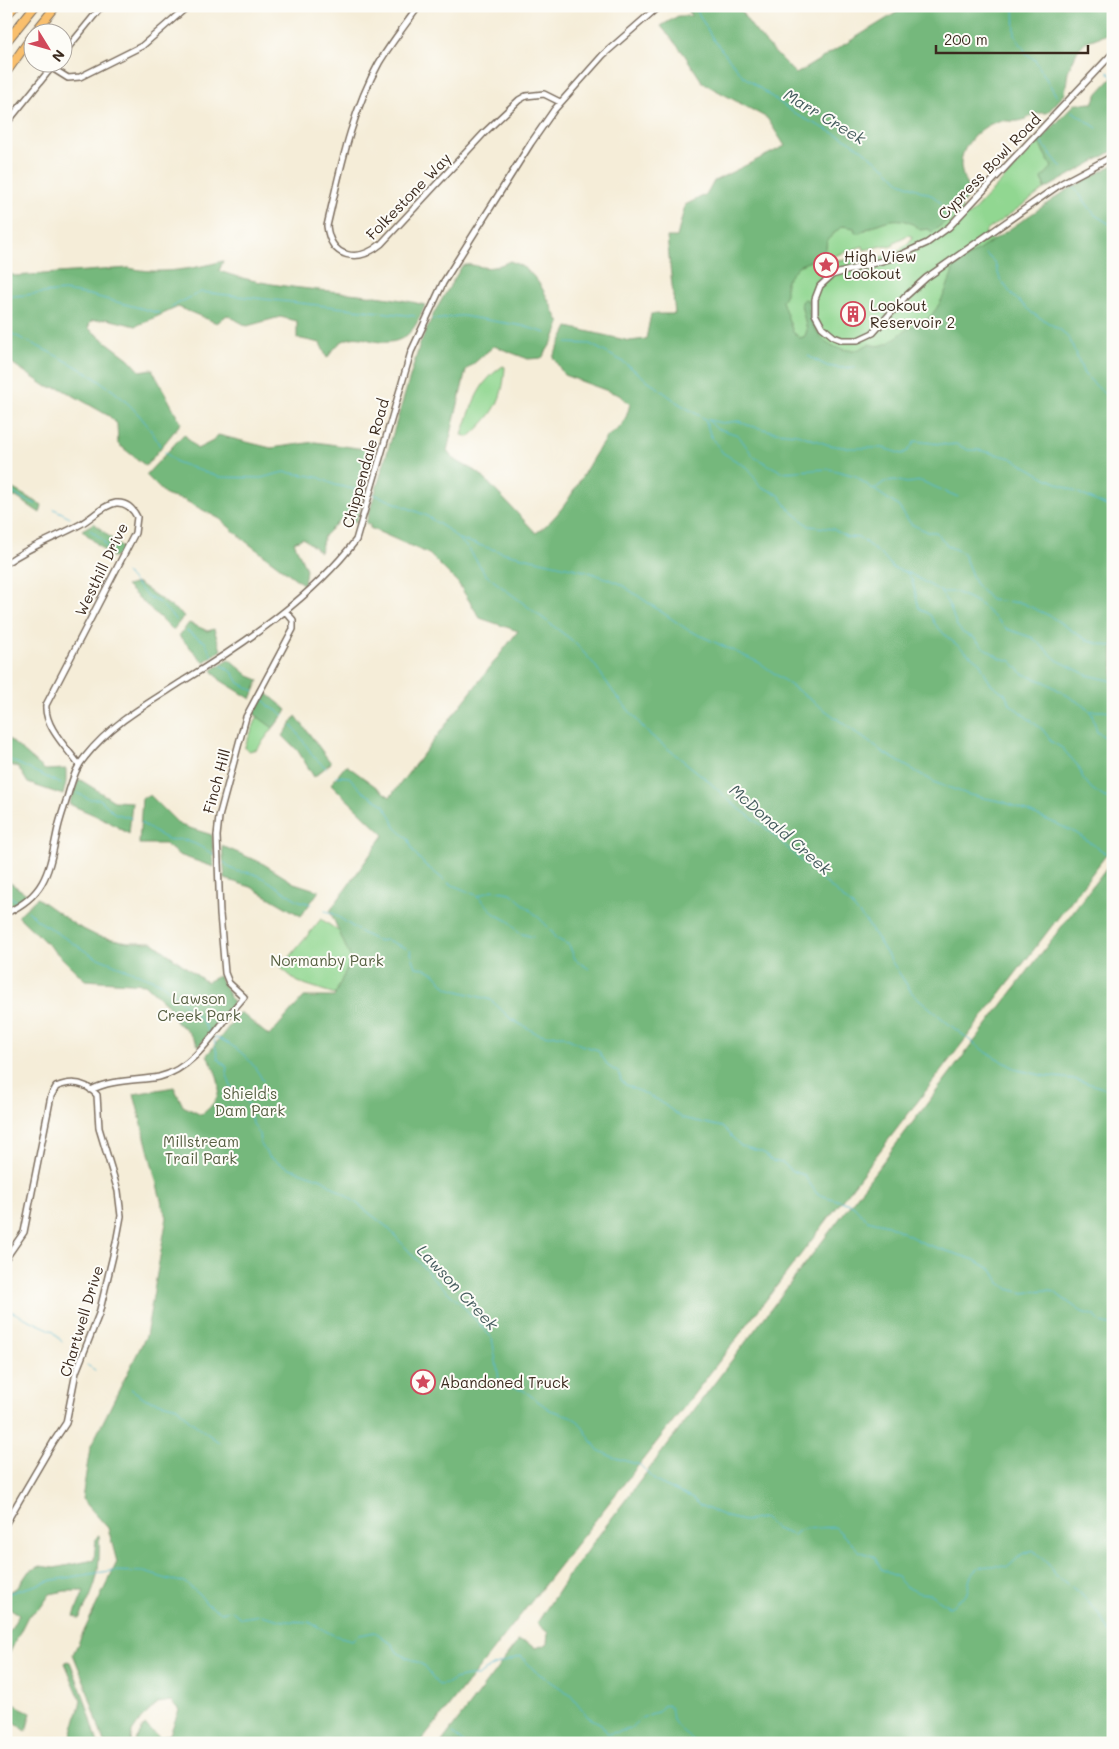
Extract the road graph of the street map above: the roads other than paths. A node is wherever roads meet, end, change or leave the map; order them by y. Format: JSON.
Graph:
{"nodes":[{"id":1,"x":14,"y":6,"type":"edge"},
{"id":2,"x":35,"y":6,"type":"edge"},
{"id":3,"x":56,"y":6,"type":"edge"},
{"id":4,"x":102,"y":6,"type":"edge"},
{"id":5,"x":188,"y":6,"type":"edge"},
{"id":6,"x":419,"y":6,"type":"edge"},
{"id":7,"x":659,"y":6,"type":"edge"},
{"id":8,"x":6,"y":16,"type":"edge"},
{"id":9,"x":43,"y":22,"type":"edge"},
{"id":10,"x":6,"y":42,"type":"edge"},
{"id":11,"x":72,"y":43,"type":"edge"},
{"id":12,"x":22,"y":50,"type":"edge"},
{"id":13,"x":1113,"y":53,"type":"edge"},
{"id":14,"x":49,"y":72,"type":"edge"},
{"id":15,"x":58,"y":72,"type":"edge"},
{"id":16,"x":6,"y":73,"type":"edge"},
{"id":17,"x":560,"y":102,"type":"junction"},
{"id":18,"x":6,"y":124,"type":"edge"},
{"id":19,"x":1113,"y":156,"type":"edge"},
{"id":20,"x":6,"y":563,"type":"edge"},
{"id":21,"x":285,"y":611,"type":"junction"},
{"id":22,"x":79,"y":765,"type":"junction"},
{"id":23,"x":6,"y":913,"type":"edge"},
{"id":24,"x":92,"y":1090,"type":"junction"},
{"id":25,"x":6,"y":1258,"type":"edge"},
{"id":26,"x":6,"y":1523,"type":"edge"}],
"edges":[{"from":1,"to":8,"type":"highway"},
{"from":2,"to":10,"type":"highway"},
{"from":3,"to":9,"type":"highway"},
{"from":4,"to":11,"type":"street"},
{"from":5,"to":15,"type":"street"},
{"from":6,"to":17,"type":"street","name":"Folkestone Way"},
{"from":7,"to":17,"type":"street","name":"Chippendale Road"},
{"from":12,"to":16,"type":"highway"},
{"from":13,"to":19,"type":"street","name":"Cypress Bowl Road"},
{"from":14,"to":18,"type":"street"},
{"from":17,"to":21,"type":"street","name":"Chippendale Road"},
{"from":20,"to":22,"type":"street","name":"Westhill Drive"},
{"from":21,"to":22,"type":"street","name":"Chippendale Road"},
{"from":21,"to":24,"type":"street","name":"Finch Hill"},
{"from":22,"to":23,"type":"street","name":"Chippendale Road"},
{"from":24,"to":25,"type":"street"},
{"from":24,"to":26,"type":"street","name":"Chartwell Drive"}]}
